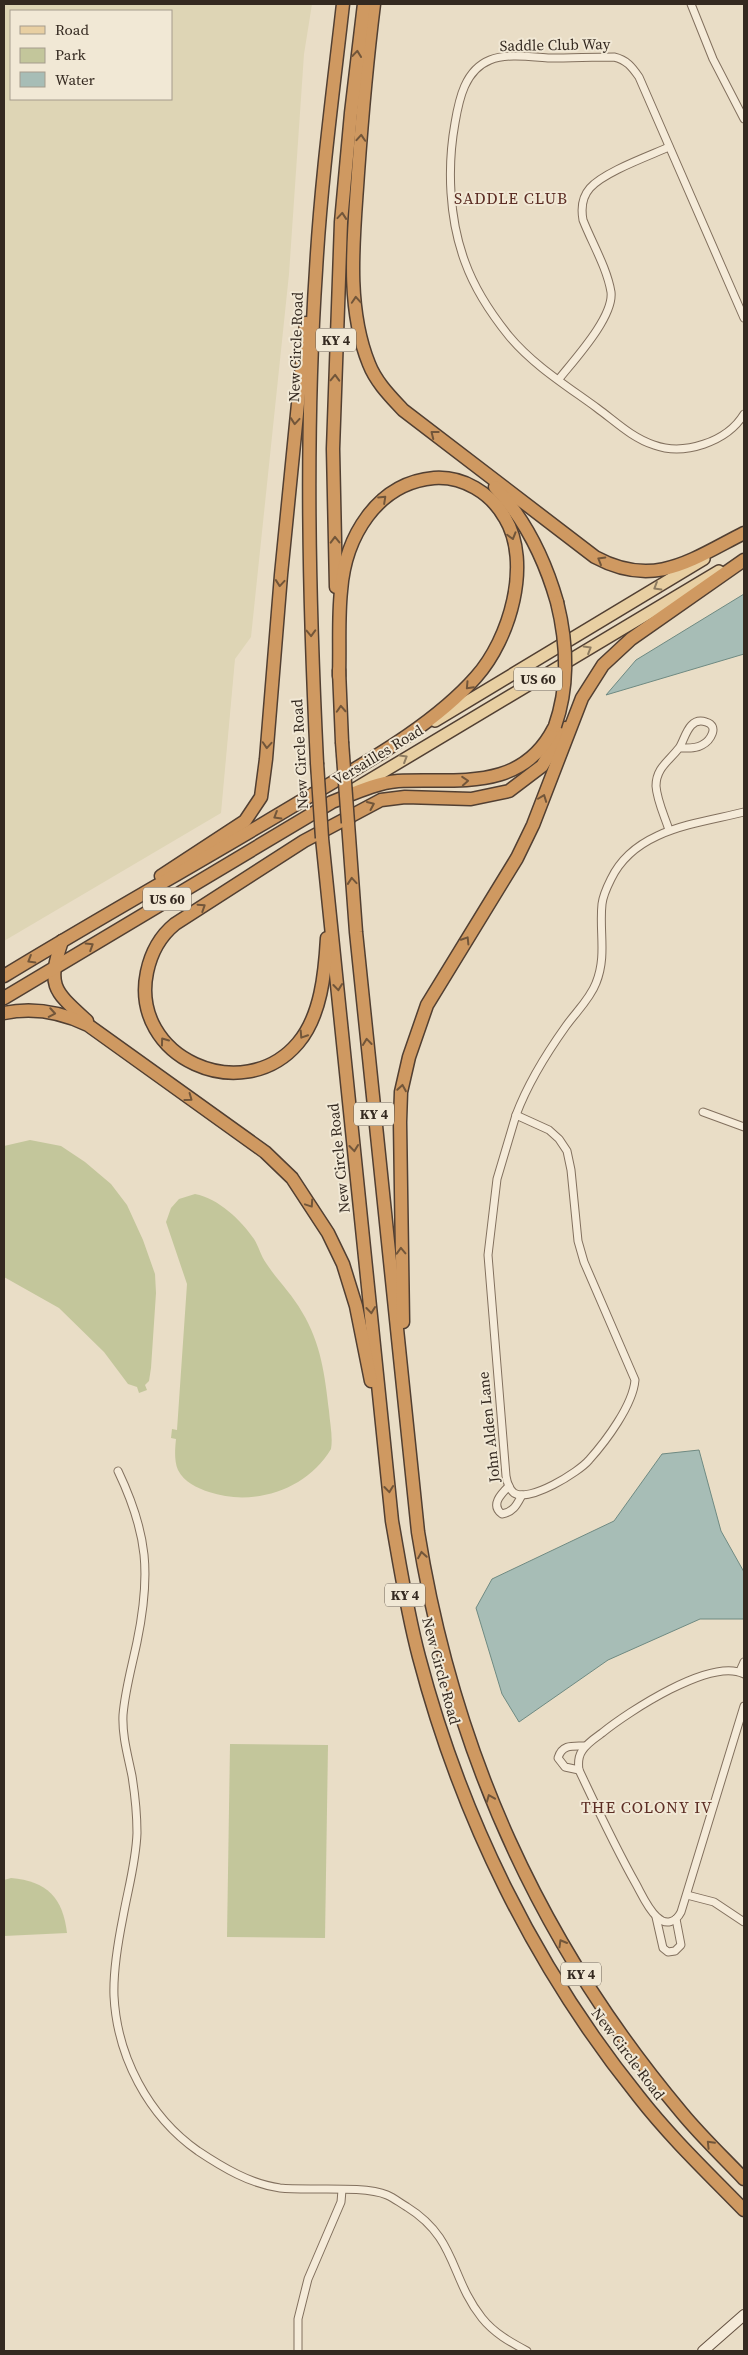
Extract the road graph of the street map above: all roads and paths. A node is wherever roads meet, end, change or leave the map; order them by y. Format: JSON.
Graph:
{"nodes":[{"id":1,"x":344,"y":4,"type":"edge"},
{"id":2,"x":364,"y":4,"type":"edge"},
{"id":3,"x":374,"y":4,"type":"edge"},
{"id":4,"x":691,"y":4,"type":"edge"},
{"id":5,"x":744,"y":119,"type":"edge"},
{"id":6,"x":669,"y":147,"type":"junction"},
{"id":7,"x":316,"y":269,"type":"junction"},
{"id":8,"x":744,"y":316,"type":"edge"},
{"id":9,"x":558,"y":379,"type":"junction"},
{"id":10,"x":744,"y":414,"type":"edge"},
{"id":11,"x":472,"y":463,"type":"junction"},
{"id":12,"x":744,"y":534,"type":"edge"},
{"id":13,"x":744,"y":556,"type":"edge"},
{"id":14,"x":744,"y":560,"type":"edge"},
{"id":15,"x":339,"y":676,"type":"junction"},
{"id":16,"x":575,"y":715,"type":"junction"},
{"id":17,"x":680,"y":748,"type":"junction"},
{"id":18,"x":378,"y":754,"type":"junction"},
{"id":19,"x":332,"y":802,"type":"junction"},
{"id":20,"x":744,"y":812,"type":"edge"},
{"id":21,"x":670,"y":830,"type":"junction"},
{"id":22,"x":328,"y":886,"type":"junction"},
{"id":23,"x":96,"y":921,"type":"junction"},
{"id":24,"x":62,"y":941,"type":"junction"},
{"id":25,"x":53,"y":968,"type":"junction"},
{"id":26,"x":4,"y":976,"type":"edge"},
{"id":27,"x":4,"y":998,"type":"edge"},
{"id":28,"x":4,"y":1013,"type":"edge"},
{"id":29,"x":100,"y":1033,"type":"junction"},
{"id":30,"x":703,"y":1112,"type":"dead end"},
{"id":31,"x":516,"y":1115,"type":"junction"},
{"id":32,"x":744,"y":1127,"type":"edge"},
{"id":33,"x":404,"y":1404,"type":"junction"},
{"id":34,"x":386,"y":1459,"type":"junction"},
{"id":35,"x":118,"y":1471,"type":"dead end"},
{"id":36,"x":508,"y":1486,"type":"junction"},
{"id":37,"x":522,"y":1495,"type":"junction"},
{"id":38,"x":744,"y":1662,"type":"edge"},
{"id":39,"x":742,"y":1672,"type":"edge"},
{"id":40,"x":744,"y":1706,"type":"edge"},
{"id":41,"x":585,"y":1746,"type":"junction"},
{"id":42,"x":579,"y":1770,"type":"junction"},
{"id":43,"x":687,"y":1895,"type":"junction"},
{"id":44,"x":656,"y":1917,"type":"junction"},
{"id":45,"x":676,"y":1919,"type":"junction"},
{"id":46,"x":744,"y":1922,"type":"edge"},
{"id":47,"x":744,"y":2179,"type":"edge"},
{"id":48,"x":342,"y":2190,"type":"junction"},
{"id":49,"x":744,"y":2210,"type":"edge"},
{"id":50,"x":744,"y":2316,"type":"edge"},
{"id":51,"x":298,"y":2351,"type":"edge"},
{"id":52,"x":527,"y":2351,"type":"edge"},
{"id":53,"x":703,"y":2351,"type":"edge"}],
"edges":[{"from":1,"to":7,"type":"highway","name":"New Circle Road","number":"KY 4"},
{"from":15,"to":2,"type":"highway","name":"New Circle Road","number":"KY 4","one_way":true},
{"from":11,"to":3,"type":"highway","one_way":true},
{"from":4,"to":5,"type":"street"},
{"from":6,"to":8,"type":"street","name":"Saddle Club Way"},
{"from":6,"to":9,"type":"street"},
{"from":6,"to":9,"type":"street","name":"Saddle Club Way"},
{"from":7,"to":22,"type":"highway","name":"New Circle Road","number":"KY 4","one_way":true,"bridge":true},
{"from":7,"to":23,"type":"highway","one_way":true},
{"from":9,"to":10,"type":"street","name":"Saddle Club Way"},
{"from":12,"to":11,"type":"highway","one_way":true},
{"from":19,"to":11,"type":"highway","one_way":true,"bridge":true},
{"from":12,"to":18,"type":"main road","name":"Versailles Road","number":"US 60","one_way":true},
{"from":19,"to":13,"type":"main road","name":"Versailles Road","number":"US 60","one_way":true},
{"from":14,"to":16,"type":"highway"},
{"from":15,"to":18,"type":"highway","one_way":true},
{"from":33,"to":15,"type":"highway","name":"New Circle Road","number":"KY 4","one_way":true,"bridge":true},
{"from":22,"to":16,"type":"highway","one_way":true},
{"from":33,"to":16,"type":"highway","one_way":true},
{"from":17,"to":17,"type":"street"},
{"from":17,"to":21,"type":"street"},
{"from":18,"to":23,"type":"highway","name":"Versailles Road","number":"US 60","one_way":true},
{"from":25,"to":19,"type":"highway","name":"Versailles Road","number":"US 60","one_way":true},
{"from":20,"to":21,"type":"street","name":"John Alden Lane"},
{"from":21,"to":31,"type":"street","name":"John Alden Lane"},
{"from":22,"to":34,"type":"highway","name":"New Circle Road","number":"KY 4","one_way":true},
{"from":23,"to":24,"type":"highway","name":"Versailles Road","number":"US 60"},
{"from":24,"to":25,"type":"highway"},
{"from":24,"to":26,"type":"highway","name":"Versailles Road","number":"US 60","one_way":true},
{"from":25,"to":27,"type":"highway","name":"Versailles Road","number":"US 60"},
{"from":25,"to":29,"type":"highway"},
{"from":28,"to":29,"type":"highway","one_way":true},
{"from":29,"to":34,"type":"highway","one_way":true},
{"from":30,"to":32,"type":"street"},
{"from":31,"to":36,"type":"street","name":"John Alden Lane"},
{"from":31,"to":37,"type":"street"},
{"from":47,"to":33,"type":"highway","name":"New Circle Road","number":"KY 4","one_way":true},
{"from":34,"to":49,"type":"highway","name":"New Circle Road","number":"KY 4","one_way":true},
{"from":35,"to":48,"type":"street"},
{"from":36,"to":37,"type":"street","name":"John Alden Lane"},
{"from":36,"to":37,"type":"street"},
{"from":38,"to":39,"type":"street"},
{"from":39,"to":41,"type":"street"},
{"from":40,"to":43,"type":"street"},
{"from":41,"to":42,"type":"street"},
{"from":41,"to":42,"type":"street"},
{"from":42,"to":44,"type":"street"},
{"from":43,"to":45,"type":"street"},
{"from":43,"to":46,"type":"street"},
{"from":44,"to":45,"type":"street"},
{"from":44,"to":45,"type":"street"},
{"from":48,"to":51,"type":"street"},
{"from":48,"to":52,"type":"street"},
{"from":50,"to":53,"type":"main road"}]}
